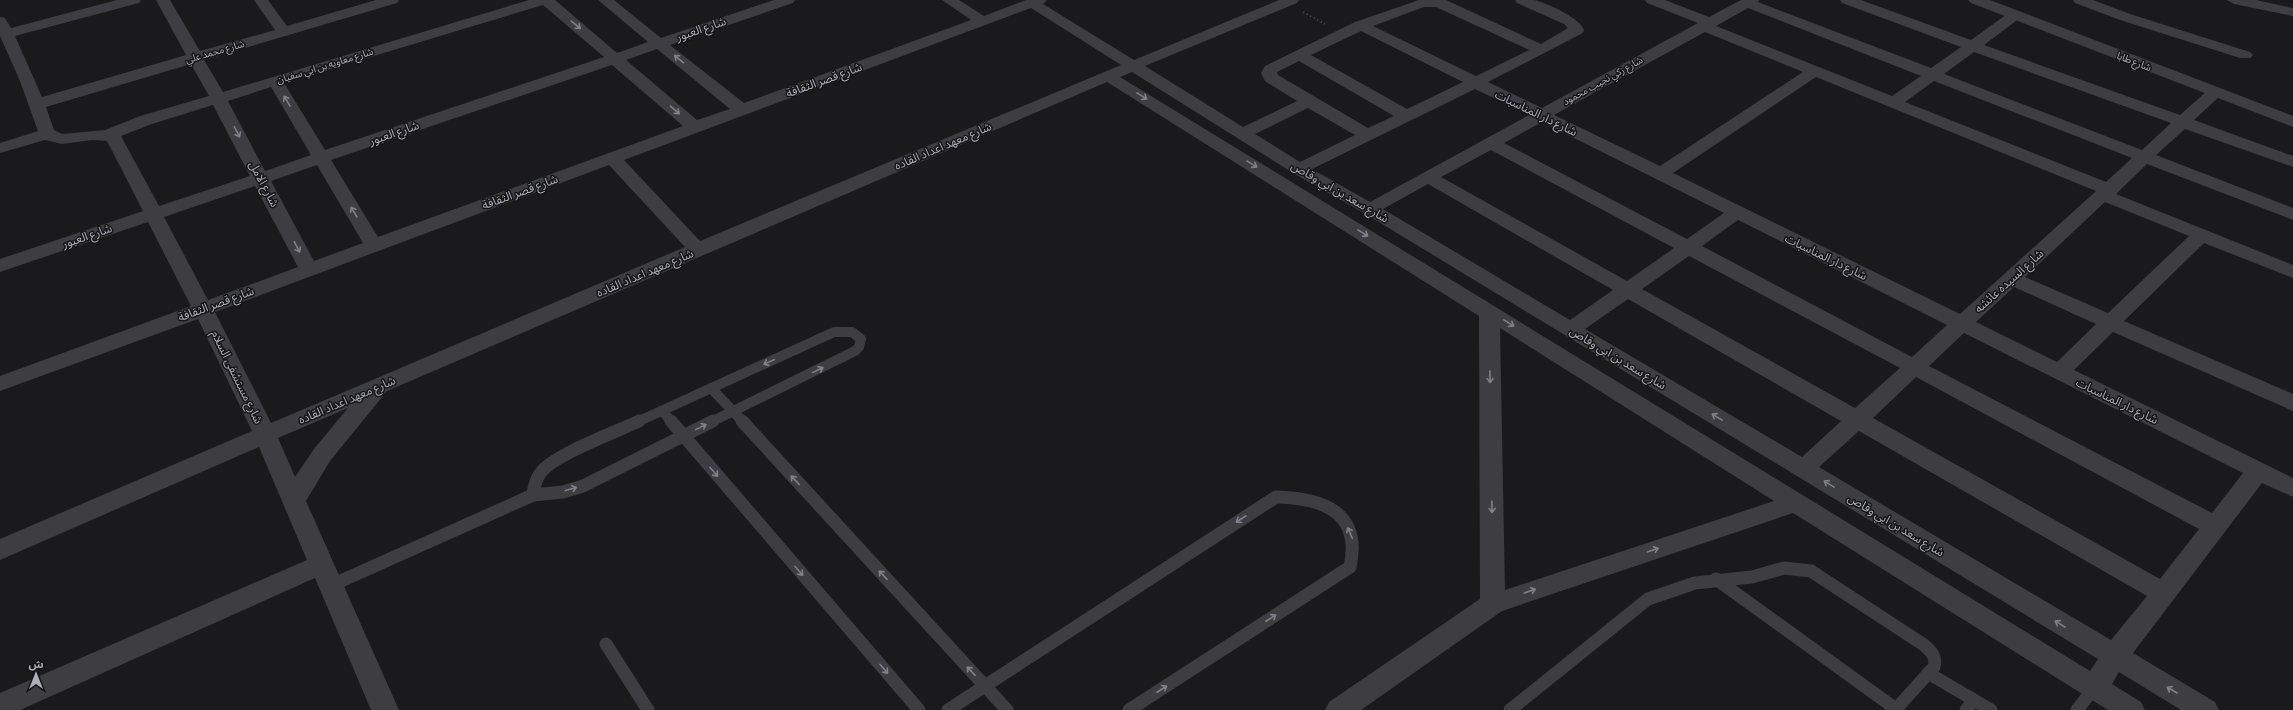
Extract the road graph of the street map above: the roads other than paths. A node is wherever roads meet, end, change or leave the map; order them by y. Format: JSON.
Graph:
{"nodes":[{"id":1,"x":134,"y":0,"type":"edge"},
{"id":2,"x":163,"y":0,"type":"edge"},
{"id":3,"x":261,"y":0,"type":"edge"},
{"id":4,"x":545,"y":0,"type":"edge"},
{"id":5,"x":604,"y":0,"type":"edge"},
{"id":6,"x":788,"y":0,"type":"edge"},
{"id":7,"x":949,"y":0,"type":"edge"},
{"id":8,"x":1468,"y":0,"type":"edge"},
{"id":9,"x":1522,"y":0,"type":"edge"},
{"id":10,"x":1652,"y":0,"type":"edge"},
{"id":11,"x":1848,"y":0,"type":"edge"},
{"id":12,"x":1976,"y":0,"type":"edge"},
{"id":13,"x":1997,"y":0,"type":"edge"},
{"id":14,"x":2080,"y":0,"type":"edge"},
{"id":15,"x":2127,"y":0,"type":"edge"},
{"id":16,"x":2234,"y":0,"type":"edge"},
{"id":17,"x":386,"y":1,"type":"edge"},
{"id":18,"x":1036,"y":1,"type":"edge"},
{"id":19,"x":1288,"y":1,"type":"edge"},
{"id":20,"x":1750,"y":1,"type":"edge"},
{"id":21,"x":1008,"y":5,"type":"edge"},
{"id":22,"x":1452,"y":8,"type":"junction"},
{"id":23,"x":2293,"y":12,"type":"edge"},
{"id":24,"x":2015,"y":15,"type":"junction"},
{"id":25,"x":2125,"y":17,"type":"junction"},
{"id":26,"x":982,"y":22,"type":"junction"},
{"id":27,"x":1360,"y":25,"type":"junction"},
{"id":28,"x":1707,"y":25,"type":"junction"},
{"id":29,"x":3,"y":28,"type":"edge"},
{"id":30,"x":284,"y":32,"type":"junction"},
{"id":31,"x":659,"y":44,"type":"junction"},
{"id":32,"x":1972,"y":45,"type":"junction"},
{"id":33,"x":1541,"y":50,"type":"junction"},
{"id":34,"x":1299,"y":55,"type":"junction"},
{"id":35,"x":2245,"y":55,"type":"dead end"},
{"id":36,"x":196,"y":58,"type":"junction"},
{"id":37,"x":615,"y":58,"type":"junction"},
{"id":38,"x":1134,"y":66,"type":"junction"},
{"id":39,"x":1814,"y":71,"type":"junction"},
{"id":40,"x":1933,"y":74,"type":"junction"},
{"id":41,"x":1108,"y":76,"type":"junction"},
{"id":42,"x":274,"y":81,"type":"junction"},
{"id":43,"x":1475,"y":82,"type":"junction"},
{"id":44,"x":2214,"y":93,"type":"junction"},
{"id":45,"x":218,"y":98,"type":"junction"},
{"id":46,"x":1309,"y":102,"type":"junction"},
{"id":47,"x":1893,"y":102,"type":"junction"},
{"id":48,"x":37,"y":104,"type":"junction"},
{"id":49,"x":2258,"y":104,"type":"junction"},
{"id":50,"x":742,"y":110,"type":"junction"},
{"id":51,"x":2293,"y":110,"type":"edge"},
{"id":52,"x":1541,"y":115,"type":"junction"},
{"id":53,"x":1406,"y":116,"type":"junction"},
{"id":54,"x":2183,"y":122,"type":"junction"},
{"id":55,"x":2293,"y":122,"type":"edge"},
{"id":56,"x":695,"y":127,"type":"junction"},
{"id":57,"x":1243,"y":133,"type":"junction"},
{"id":58,"x":47,"y":134,"type":"junction"},
{"id":59,"x":107,"y":134,"type":"junction"},
{"id":60,"x":1368,"y":135,"type":"junction"},
{"id":61,"x":1491,"y":143,"type":"junction"},
{"id":62,"x":0,"y":148,"type":"edge"},
{"id":63,"x":2146,"y":156,"type":"junction"},
{"id":64,"x":321,"y":158,"type":"junction"},
{"id":65,"x":612,"y":158,"type":"junction"},
{"id":66,"x":2293,"y":162,"type":"edge"},
{"id":67,"x":1299,"y":169,"type":"junction"},
{"id":68,"x":1660,"y":174,"type":"junction"},
{"id":69,"x":1428,"y":177,"type":"junction"},
{"id":70,"x":261,"y":178,"type":"junction"},
{"id":71,"x":2106,"y":192,"type":"junction"},
{"id":72,"x":1370,"y":209,"type":"junction"},
{"id":73,"x":1737,"y":213,"type":"junction"},
{"id":74,"x":154,"y":214,"type":"junction"},
{"id":75,"x":2293,"y":214,"type":"edge"},
{"id":76,"x":2200,"y":235,"type":"junction"},
{"id":77,"x":374,"y":246,"type":"junction"},
{"id":78,"x":1688,"y":247,"type":"junction"},
{"id":79,"x":698,"y":250,"type":"junction"},
{"id":80,"x":0,"y":266,"type":"edge"},
{"id":81,"x":309,"y":270,"type":"junction"},
{"id":82,"x":2293,"y":272,"type":"edge"},
{"id":83,"x":2012,"y":279,"type":"junction"},
{"id":84,"x":1627,"y":290,"type":"junction"},
{"id":85,"x":204,"y":309,"type":"junction"},
{"id":86,"x":1489,"y":310,"type":"junction"},
{"id":87,"x":2111,"y":322,"type":"junction"},
{"id":88,"x":1962,"y":324,"type":"junction"},
{"id":89,"x":1571,"y":329,"type":"junction"},
{"id":90,"x":1915,"y":367,"type":"junction"},
{"id":91,"x":2059,"y":372,"type":"junction"},
{"id":92,"x":0,"y":384,"type":"edge"},
{"id":93,"x":380,"y":385,"type":"junction"},
{"id":94,"x":711,"y":388,"type":"junction"},
{"id":95,"x":2293,"y":403,"type":"edge"},
{"id":96,"x":662,"y":411,"type":"junction"},
{"id":97,"x":732,"y":412,"type":"junction"},
{"id":98,"x":1857,"y":420,"type":"junction"},
{"id":99,"x":266,"y":434,"type":"junction"},
{"id":100,"x":684,"y":436,"type":"junction"},
{"id":101,"x":1803,"y":469,"type":"junction"},
{"id":102,"x":2258,"y":471,"type":"junction"},
{"id":103,"x":2293,"y":488,"type":"edge"},
{"id":104,"x":533,"y":495,"type":"junction"},
{"id":105,"x":294,"y":501,"type":"junction"},
{"id":106,"x":1797,"y":502,"type":"junction"},
{"id":107,"x":2215,"y":526,"type":"junction"},
{"id":108,"x":0,"y":550,"type":"edge"},
{"id":109,"x":327,"y":574,"type":"junction"},
{"id":110,"x":1716,"y":580,"type":"junction"},
{"id":111,"x":2164,"y":593,"type":"junction"},
{"id":112,"x":1493,"y":604,"type":"junction"},
{"id":113,"x":606,"y":644,"type":"dead end"},
{"id":114,"x":2114,"y":657,"type":"junction"},
{"id":115,"x":1928,"y":672,"type":"junction"},
{"id":116,"x":985,"y":686,"type":"junction"},
{"id":117,"x":2094,"y":688,"type":"junction"},
{"id":118,"x":1970,"y":705,"type":"edge"},
{"id":119,"x":0,"y":706,"type":"edge"},
{"id":120,"x":1896,"y":709,"type":"edge"},
{"id":121,"x":385,"y":710,"type":"edge"},
{"id":122,"x":648,"y":710,"type":"edge"},
{"id":123,"x":919,"y":710,"type":"edge"},
{"id":124,"x":948,"y":710,"type":"edge"},
{"id":125,"x":1007,"y":710,"type":"edge"},
{"id":126,"x":1129,"y":710,"type":"edge"},
{"id":127,"x":1339,"y":710,"type":"edge"},
{"id":128,"x":1510,"y":710,"type":"edge"},
{"id":129,"x":1991,"y":710,"type":"edge"},
{"id":130,"x":2077,"y":710,"type":"edge"},
{"id":131,"x":2131,"y":710,"type":"edge"},
{"id":132,"x":2206,"y":710,"type":"edge"}],
"edges":[{"from":1,"to":29,"type":"street"},
{"from":2,"to":36,"type":"street","name":"شارع الامل"},
{"from":3,"to":30,"type":"street"},
{"from":4,"to":37,"type":"street","one_way":true},
{"from":4,"to":42,"type":"street","name":"شارع معاويه بن ابي سفيان"},
{"from":5,"to":31,"type":"street"},
{"from":6,"to":31,"type":"street","name":"شارع العبور"},
{"from":7,"to":26,"type":"street"},
{"from":8,"to":22,"type":"street"},
{"from":9,"to":33,"type":"street"},
{"from":10,"to":28,"type":"street"},
{"from":11,"to":32,"type":"street"},
{"from":12,"to":24,"type":"street","name":"شارع طابا"},
{"from":13,"to":49,"type":"street","name":"شارع طابا"},
{"from":14,"to":25,"type":"street"},
{"from":15,"to":25,"type":"street"},
{"from":16,"to":23,"type":"street"},
{"from":17,"to":30,"type":"street","name":"شارع محمد علي"},
{"from":18,"to":21,"type":"street","name":"شارع قصر الثقافة"},
{"from":18,"to":38,"type":"street","name":"شارع سعد بن ابي وقاص"},
{"from":19,"to":38,"type":"street","name":"شارع معهد اعداد القاده"},
{"from":20,"to":28,"type":"street","name":"شارع زكي نجيب محمود"},
{"from":20,"to":40,"type":"street"},
{"from":21,"to":26,"type":"street","name":"شارع قصر الثقافة"},
{"from":22,"to":27,"type":"street"},
{"from":22,"to":33,"type":"street"},
{"from":24,"to":32,"type":"street"},
{"from":24,"to":44,"type":"street","name":"شارع طابا"},
{"from":25,"to":35,"type":"street"},
{"from":26,"to":50,"type":"street","name":"شارع قصر الثقافة"},
{"from":27,"to":34,"type":"street"},
{"from":27,"to":43,"type":"street","name":"شارع دار المناسبات"},
{"from":28,"to":39,"type":"street"},
{"from":28,"to":52,"type":"street","name":"شارع زكي نجيب محمود"},
{"from":29,"to":48,"type":"street"},
{"from":30,"to":36,"type":"street","name":"شارع محمد علي"},
{"from":31,"to":37,"type":"street","name":"شارع العبور"},
{"from":50,"to":31,"type":"street","one_way":true},
{"from":32,"to":40,"type":"street"},
{"from":32,"to":54,"type":"street"},
{"from":33,"to":43,"type":"street"},
{"from":34,"to":46,"type":"street"},
{"from":34,"to":53,"type":"street"},
{"from":36,"to":45,"type":"street","name":"شارع الامل"},
{"from":36,"to":48,"type":"street","name":"شارع محمد علي"},
{"from":37,"to":56,"type":"street","one_way":true},
{"from":37,"to":64,"type":"street","name":"شارع العبور"},
{"from":38,"to":41,"type":"street","name":"شارع معهد اعداد القاده"},
{"from":38,"to":57,"type":"street","name":"شارع سعد بن ابي وقاص"},
{"from":39,"to":47,"type":"street"},
{"from":39,"to":68,"type":"street"},
{"from":40,"to":47,"type":"street"},
{"from":40,"to":63,"type":"street"},
{"from":41,"to":79,"type":"street","name":"شارع معهد اعداد القاده"},
{"from":41,"to":86,"type":"street","name":"شارع سعد بن ابي وقاص","one_way":true},
{"from":42,"to":45,"type":"street","name":"شارع معاويه بن ابي سفيان"},
{"from":64,"to":42,"type":"street","one_way":true},
{"from":43,"to":52,"type":"street","name":"شارع دار المناسبات"},
{"from":43,"to":53,"type":"street"},
{"from":44,"to":49,"type":"street","name":"شارع طابا"},
{"from":44,"to":54,"type":"street","name":"شارع السيده عائشه"},
{"from":45,"to":59,"type":"street","name":"شارع معاويه بن ابي سفيان"},
{"from":45,"to":70,"type":"street","name":"شارع الامل","one_way":true},
{"from":46,"to":57,"type":"street"},
{"from":46,"to":60,"type":"street"},
{"from":47,"to":71,"type":"street"},
{"from":48,"to":58,"type":"street"},
{"from":49,"to":51,"type":"street","name":"شارع طابا"},
{"from":49,"to":55,"type":"street","name":"شارع طابا"},
{"from":50,"to":56,"type":"street","name":"شارع قصر الثقافة"},
{"from":52,"to":61,"type":"street","name":"شارع زكي نجيب محمود"},
{"from":52,"to":68,"type":"street","name":"شارع دار المناسبات"},
{"from":53,"to":60,"type":"street"},
{"from":54,"to":63,"type":"street","name":"شارع السيده عائشه"},
{"from":54,"to":66,"type":"street"},
{"from":56,"to":65,"type":"street","name":"شارع قصر الثقافة"},
{"from":57,"to":67,"type":"street","name":"شارع سعد بن ابي وقاص"},
{"from":58,"to":59,"type":"street"},
{"from":58,"to":62,"type":"street"},
{"from":59,"to":74,"type":"street","name":"شارع مستشفى السلام"},
{"from":60,"to":67,"type":"street"},
{"from":61,"to":69,"type":"street","name":"شارع زكي نجيب محمود"},
{"from":61,"to":78,"type":"street"},
{"from":63,"to":71,"type":"street","name":"شارع السيده عائشه"},
{"from":63,"to":75,"type":"street"},
{"from":64,"to":70,"type":"street","name":"شارع العبور"},
{"from":77,"to":64,"type":"street","one_way":true},
{"from":65,"to":77,"type":"street","name":"شارع قصر الثقافة"},
{"from":65,"to":79,"type":"street"},
{"from":67,"to":72,"type":"street","name":"شارع سعد بن ابي وقاص"},
{"from":68,"to":73,"type":"street","name":"شارع دار المناسبات"},
{"from":69,"to":72,"type":"street","name":"شارع زكي نجيب محمود"},
{"from":69,"to":84,"type":"street"},
{"from":70,"to":74,"type":"street","name":"شارع العبور"},
{"from":70,"to":81,"type":"street","name":"شارع الامل","one_way":true},
{"from":71,"to":76,"type":"street"},
{"from":71,"to":83,"type":"street","name":"شارع السيده عائشه"},
{"from":72,"to":89,"type":"street","name":"شارع سعد بن ابي وقاص"},
{"from":73,"to":78,"type":"street"},
{"from":73,"to":88,"type":"street","name":"شارع دار المناسبات"},
{"from":74,"to":80,"type":"street","name":"شارع العبور"},
{"from":74,"to":85,"type":"street","name":"شارع مستشفى السلام"},
{"from":76,"to":82,"type":"street"},
{"from":76,"to":87,"type":"street"},
{"from":77,"to":81,"type":"street","name":"شارع قصر الثقافة"},
{"from":78,"to":84,"type":"street"},
{"from":78,"to":90,"type":"street"},
{"from":79,"to":93,"type":"street","name":"شارع معهد اعداد القاده"},
{"from":81,"to":85,"type":"street","name":"شارع قصر الثقافة"},
{"from":83,"to":87,"type":"street"},
{"from":83,"to":88,"type":"street","name":"شارع السيده عائشه"},
{"from":84,"to":89,"type":"street"},
{"from":84,"to":98,"type":"street"},
{"from":85,"to":92,"type":"street","name":"شارع قصر الثقافة"},
{"from":85,"to":99,"type":"street","name":"شارع مستشفى السلام"},
{"from":86,"to":106,"type":"street","name":"شارع سعد بن ابي وقاص","one_way":true},
{"from":86,"to":112,"type":"street","one_way":true},
{"from":87,"to":91,"type":"street"},
{"from":87,"to":95,"type":"street"},
{"from":88,"to":90,"type":"street","name":"شارع السيده عائشه"},
{"from":88,"to":91,"type":"street","name":"شارع دار المناسبات"},
{"from":101,"to":89,"type":"street","name":"شارع سعد بن ابي وقاص","one_way":true},
{"from":90,"to":98,"type":"street","name":"شارع السيده عائشه"},
{"from":90,"to":107,"type":"street"},
{"from":91,"to":102,"type":"street","name":"شارع دار المناسبات"},
{"from":93,"to":99,"type":"street","name":"شارع معهد اعداد القاده"},
{"from":93,"to":105,"type":"street"},
{"from":94,"to":96,"type":"lane"},
{"from":94,"to":97,"type":"lane"},
{"from":97,"to":94,"type":"lane","one_way":true},
{"from":96,"to":100,"type":"lane"},
{"from":96,"to":104,"type":"lane"},
{"from":100,"to":97,"type":"lane","one_way":true},
{"from":116,"to":97,"type":"lane","one_way":true},
{"from":98,"to":101,"type":"street","name":"شارع السيده عائشه"},
{"from":98,"to":111,"type":"street"},
{"from":99,"to":105,"type":"street","name":"شارع مستشفى السلام"},
{"from":99,"to":108,"type":"street","name":"شارع معهد اعداد القاده"},
{"from":104,"to":100,"type":"lane","one_way":true},
{"from":100,"to":123,"type":"lane","one_way":true},
{"from":114,"to":101,"type":"street","name":"شارع سعد بن ابي وقاص","one_way":true},
{"from":102,"to":103,"type":"street","name":"شارع دار المناسبات"},
{"from":102,"to":107,"type":"street"},
{"from":104,"to":109,"type":"lane"},
{"from":105,"to":109,"type":"street","name":"شارع مستشفى السلام"},
{"from":112,"to":106,"type":"street","one_way":true},
{"from":106,"to":117,"type":"street","name":"شارع سعد بن ابي وقاص"},
{"from":107,"to":111,"type":"street"},
{"from":109,"to":119,"type":"street"},
{"from":109,"to":121,"type":"street","name":"شارع مستشفى السلام"},
{"from":110,"to":115,"type":"lane"},
{"from":110,"to":120,"type":"lane"},
{"from":110,"to":128,"type":"lane"},
{"from":111,"to":114,"type":"street"},
{"from":112,"to":127,"type":"street"},
{"from":113,"to":122,"type":"lane"},
{"from":114,"to":117,"type":"street"},
{"from":132,"to":114,"type":"street","name":"شارع سعد بن ابي وقاص","one_way":true},
{"from":115,"to":118,"type":"lane"},
{"from":115,"to":120,"type":"lane"},
{"from":116,"to":124,"type":"lane"},
{"from":116,"to":125,"type":"lane"},
{"from":126,"to":116,"type":"lane","one_way":true},
{"from":117,"to":130,"type":"lane"},
{"from":117,"to":131,"type":"street","name":"شارع سعد بن ابي وقاص"},
{"from":118,"to":129,"type":"lane"}]}
